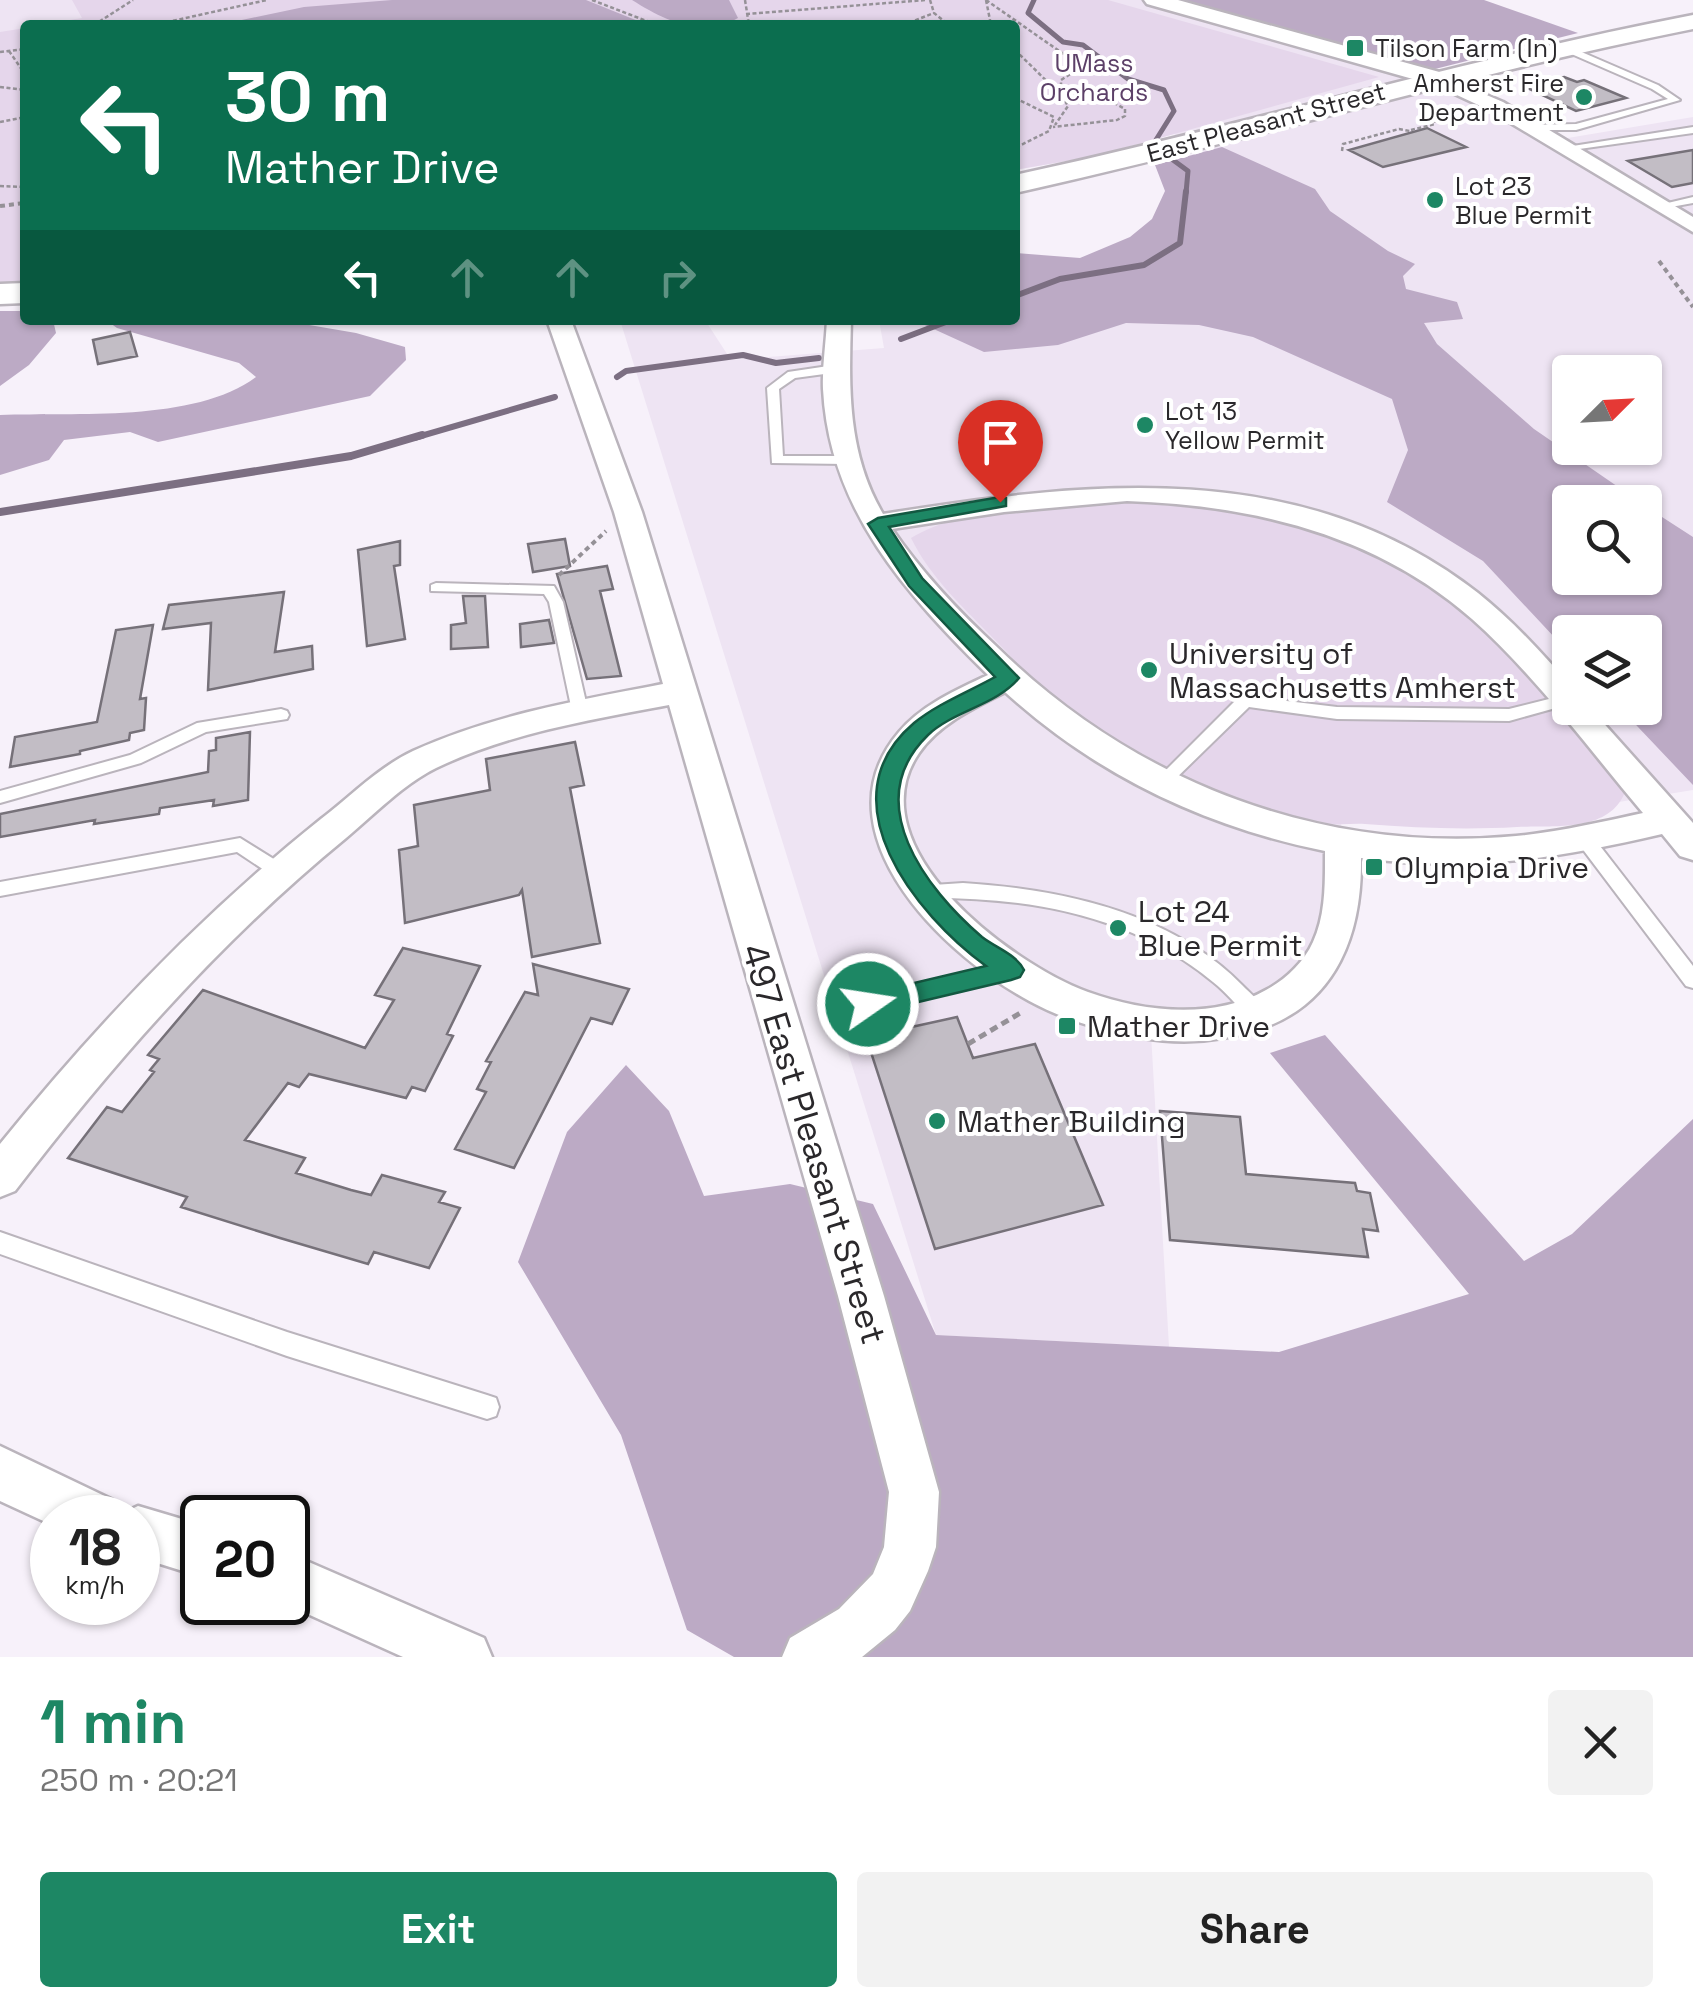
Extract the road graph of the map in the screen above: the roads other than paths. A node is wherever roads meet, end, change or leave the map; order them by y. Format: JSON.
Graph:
{"nodes":[{"id":1,"x":1154,"y":0,"type":"edge"},
{"id":2,"x":1693,"y":22,"type":"edge"},
{"id":3,"x":1564,"y":46,"type":"junction"},
{"id":4,"x":1436,"y":78,"type":"junction"},
{"id":5,"x":1530,"y":128,"type":"junction"},
{"id":6,"x":1693,"y":130,"type":"edge"},
{"id":7,"x":1566,"y":148,"type":"junction"},
{"id":8,"x":1020,"y":183,"type":"edge"},
{"id":9,"x":1693,"y":200,"type":"edge"},
{"id":10,"x":1660,"y":206,"type":"junction"},
{"id":11,"x":1693,"y":226,"type":"edge"},
{"id":12,"x":561,"y":325,"type":"edge"},
{"id":13,"x":839,"y":325,"type":"edge"},
{"id":14,"x":835,"y":368,"type":"junction"},
{"id":15,"x":846,"y":460,"type":"junction"},
{"id":16,"x":878,"y":524,"type":"junction"},
{"id":17,"x":436,"y":588,"type":"dead end"},
{"id":18,"x":1008,"y":678,"type":"junction"},
{"id":19,"x":1552,"y":686,"type":"edge"},
{"id":20,"x":679,"y":692,"type":"junction"},
{"id":21,"x":1552,"y":707,"type":"edge"},
{"id":22,"x":580,"y":711,"type":"junction"},
{"id":23,"x":281,"y":716,"type":"dead end"},
{"id":24,"x":1587,"y":725,"type":"edge"},
{"id":25,"x":1161,"y":783,"type":"junction"},
{"id":26,"x":0,"y":796,"type":"edge"},
{"id":27,"x":1669,"y":820,"type":"junction"},
{"id":28,"x":1584,"y":838,"type":"junction"},
{"id":29,"x":1342,"y":842,"type":"junction"},
{"id":30,"x":1693,"y":846,"type":"edge"},
{"id":31,"x":279,"y":872,"type":"junction"},
{"id":32,"x":0,"y":889,"type":"edge"},
{"id":33,"x":923,"y":890,"type":"junction"},
{"id":34,"x":1011,"y":970,"type":"junction"},
{"id":35,"x":1693,"y":980,"type":"edge"},
{"id":36,"x":868,"y":1004,"type":"dead end"},
{"id":37,"x":1258,"y":1014,"type":"junction"},
{"id":38,"x":1,"y":1174,"type":"edge"},
{"id":39,"x":0,"y":1243,"type":"edge"},
{"id":40,"x":487,"y":1406,"type":"dead end"},
{"id":41,"x":0,"y":1472,"type":"edge"},
{"id":42,"x":44,"y":1495,"type":"edge"},
{"id":43,"x":310,"y":1589,"type":"edge"},
{"id":44,"x":466,"y":1657,"type":"edge"},
{"id":45,"x":810,"y":1657,"type":"edge"}],
"edges":[{"from":1,"to":4,"type":"street"},
{"from":2,"to":3,"type":"main road","name":"East Pleasant Street"},
{"from":3,"to":4,"type":"main road","name":"East Pleasant Street"},
{"from":3,"to":5,"type":"lane"},
{"from":4,"to":5,"type":"street"},
{"from":4,"to":8,"type":"main road","name":"East Pleasant Street"},
{"from":5,"to":7,"type":"street"},
{"from":6,"to":7,"type":"lane"},
{"from":7,"to":10,"type":"street"},
{"from":9,"to":10,"type":"lane"},
{"from":10,"to":11,"type":"street"},
{"from":12,"to":20,"type":"street","name":"497 East Pleasant Street"},
{"from":13,"to":14,"type":"street"},
{"from":14,"to":15,"type":"street"},
{"from":14,"to":15,"type":"lane"},
{"from":15,"to":16,"type":"street"},
{"from":16,"to":18,"type":"street"},
{"from":16,"to":19,"type":"street"},
{"from":17,"to":22,"type":"lane"},
{"from":18,"to":25,"type":"street"},
{"from":18,"to":33,"type":"street"},
{"from":20,"to":22,"type":"street"},
{"from":20,"to":45,"type":"street","name":"497 East Pleasant Street"},
{"from":21,"to":25,"type":"lane"},
{"from":22,"to":31,"type":"street"},
{"from":23,"to":26,"type":"lane"},
{"from":24,"to":27,"type":"street"},
{"from":25,"to":29,"type":"street"},
{"from":27,"to":28,"type":"street"},
{"from":27,"to":30,"type":"street"},
{"from":28,"to":29,"type":"street"},
{"from":28,"to":35,"type":"lane"},
{"from":29,"to":37,"type":"street"},
{"from":31,"to":32,"type":"lane"},
{"from":31,"to":38,"type":"street"},
{"from":33,"to":34,"type":"street"},
{"from":33,"to":37,"type":"lane"},
{"from":34,"to":36,"type":"lane"},
{"from":34,"to":37,"type":"street"},
{"from":39,"to":40,"type":"lane"},
{"from":41,"to":42,"type":"street"},
{"from":43,"to":44,"type":"street"}]}
